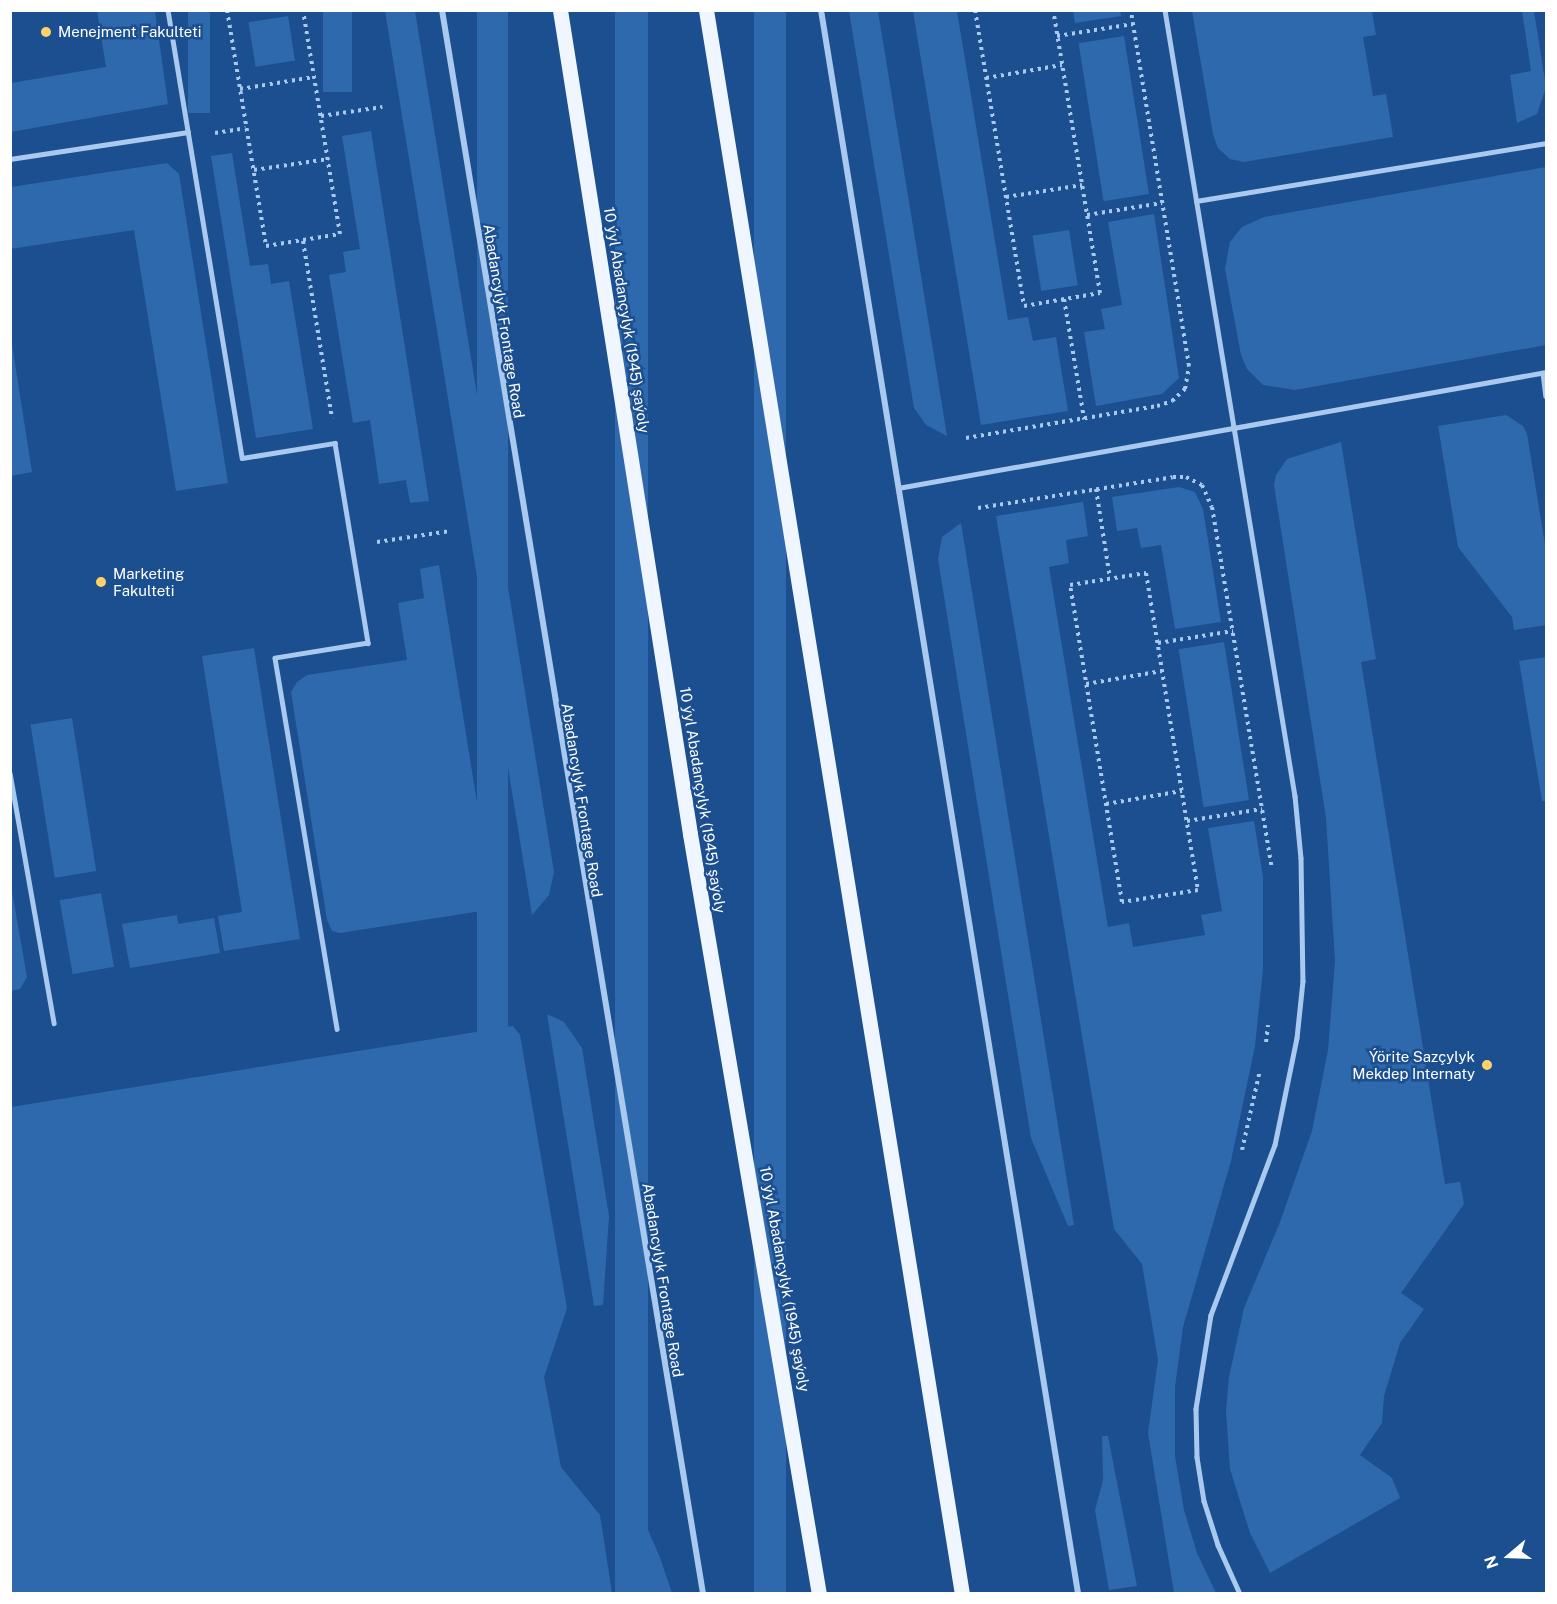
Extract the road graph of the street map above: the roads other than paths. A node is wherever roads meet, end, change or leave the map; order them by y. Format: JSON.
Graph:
{"nodes":[{"id":1,"x":168,"y":10,"type":"edge"},
{"id":2,"x":442,"y":10,"type":"edge"},
{"id":3,"x":560,"y":10,"type":"edge"},
{"id":4,"x":706,"y":10,"type":"edge"},
{"id":5,"x":821,"y":10,"type":"edge"},
{"id":6,"x":1165,"y":10,"type":"edge"},
{"id":7,"x":188,"y":132,"type":"junction"},
{"id":8,"x":1546,"y":143,"type":"edge"},
{"id":9,"x":10,"y":159,"type":"edge"},
{"id":10,"x":1196,"y":201,"type":"junction"},
{"id":11,"x":1545,"y":373,"type":"edge"},
{"id":12,"x":1546,"y":396,"type":"edge"},
{"id":13,"x":1234,"y":429,"type":"junction"},
{"id":14,"x":898,"y":488,"type":"junction"},
{"id":15,"x":10,"y":773,"type":"edge"},
{"id":16,"x":54,"y":1023,"type":"dead end"},
{"id":17,"x":337,"y":1029,"type":"dead end"},
{"id":18,"x":703,"y":1593,"type":"edge"},
{"id":19,"x":819,"y":1593,"type":"edge"},
{"id":20,"x":962,"y":1593,"type":"edge"},
{"id":21,"x":1078,"y":1593,"type":"edge"},
{"id":22,"x":1240,"y":1593,"type":"edge"}],
"edges":[{"from":1,"to":7,"type":"lane"},
{"from":2,"to":18,"type":"street","name":"Abadancylyk Frontage Road"},
{"from":3,"to":19,"type":"main road","name":"10 ýyl Abadançylyk (1945) şaýoly"},
{"from":4,"to":20,"type":"main road"},
{"from":5,"to":14,"type":"street"},
{"from":6,"to":10,"type":"lane"},
{"from":7,"to":9,"type":"lane"},
{"from":7,"to":17,"type":"lane"},
{"from":8,"to":10,"type":"lane"},
{"from":10,"to":13,"type":"lane"},
{"from":11,"to":12,"type":"lane"},
{"from":11,"to":13,"type":"lane"},
{"from":13,"to":14,"type":"lane"},
{"from":13,"to":22,"type":"lane"},
{"from":14,"to":21,"type":"street"},
{"from":15,"to":16,"type":"lane"}]}
